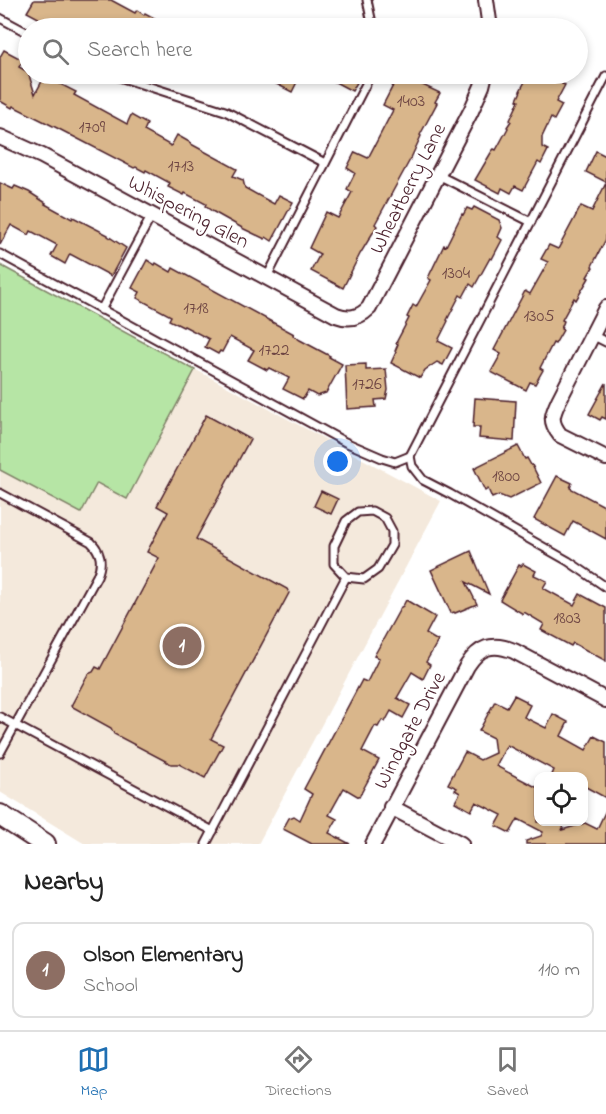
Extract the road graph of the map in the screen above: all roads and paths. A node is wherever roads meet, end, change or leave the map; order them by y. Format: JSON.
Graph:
{"nodes":[{"id":1,"x":367,"y":0,"type":"edge"},
{"id":2,"x":486,"y":0,"type":"edge"},
{"id":3,"x":0,"y":18,"type":"edge"},
{"id":4,"x":370,"y":18,"type":"edge"},
{"id":5,"x":489,"y":18,"type":"edge"},
{"id":6,"x":18,"y":28,"type":"edge"},
{"id":7,"x":606,"y":76,"type":"edge"},
{"id":8,"x":142,"y":84,"type":"edge"},
{"id":9,"x":366,"y":84,"type":"edge"},
{"id":10,"x":482,"y":84,"type":"edge"},
{"id":11,"x":0,"y":137,"type":"edge"},
{"id":12,"x":325,"y":163,"type":"junction"},
{"id":13,"x":438,"y":175,"type":"junction"},
{"id":14,"x":152,"y":215,"type":"junction"},
{"id":15,"x":531,"y":222,"type":"junction"},
{"id":16,"x":0,"y":254,"type":"edge"},
{"id":17,"x":267,"y":277,"type":"junction"},
{"id":18,"x":606,"y":308,"type":"edge"},
{"id":19,"x":101,"y":310,"type":"junction"},
{"id":20,"x":358,"y":317,"type":"joint"},
{"id":21,"x":592,"y":335,"type":"junction"},
{"id":22,"x":606,"y":342,"type":"edge"},
{"id":23,"x":410,"y":456,"type":"junction"},
{"id":24,"x":606,"y":458,"type":"edge"},
{"id":25,"x":0,"y":493,"type":"edge"},
{"id":26,"x":346,"y":577,"type":"junction"},
{"id":27,"x":606,"y":587,"type":"edge"},
{"id":28,"x":606,"y":700,"type":"edge"},
{"id":29,"x":0,"y":717,"type":"edge"},
{"id":30,"x":15,"y":725,"type":"junction"},
{"id":31,"x":0,"y":753,"type":"edge"},
{"id":32,"x":391,"y":807,"type":"junction"},
{"id":33,"x":0,"y":815,"type":"edge"},
{"id":34,"x":213,"y":831,"type":"junction"},
{"id":35,"x":45,"y":844,"type":"edge"},
{"id":36,"x":206,"y":844,"type":"edge"},
{"id":37,"x":373,"y":844,"type":"edge"},
{"id":38,"x":461,"y":844,"type":"edge"}],
"edges":[{"from":1,"to":4,"type":"lane"},
{"from":2,"to":5,"type":"street"},
{"from":3,"to":6,"type":"lane"},
{"from":7,"to":15,"type":"lane"},
{"from":8,"to":12,"type":"lane"},
{"from":9,"to":12,"type":"lane"},
{"from":10,"to":13,"type":"street","name":"Wheatberry Lane"},
{"from":11,"to":14,"type":"street","name":"Whispering Glen"},
{"from":12,"to":17,"type":"lane"},
{"from":13,"to":15,"type":"lane"},
{"from":13,"to":20,"type":"street","name":"Wheatberry Lane"},
{"from":14,"to":17,"type":"street","name":"Whispering Glen"},
{"from":14,"to":19,"type":"lane"},
{"from":15,"to":23,"type":"lane"},
{"from":16,"to":19,"type":"lane"},
{"from":17,"to":20,"type":"street","name":"Whispering Glen"},
{"from":18,"to":21,"type":"street"},
{"from":19,"to":23,"type":"lane"},
{"from":21,"to":22,"type":"lane"},
{"from":21,"to":24,"type":"street"},
{"from":23,"to":27,"type":"lane"},
{"from":25,"to":30,"type":"lane"},
{"from":26,"to":26,"type":"lane"},
{"from":26,"to":34,"type":"lane"},
{"from":28,"to":32,"type":"street","name":"Windgate Drive"},
{"from":29,"to":30,"type":"lane"},
{"from":30,"to":31,"type":"lane"},
{"from":30,"to":34,"type":"lane"},
{"from":32,"to":37,"type":"street","name":"Windgate Drive"},
{"from":32,"to":38,"type":"street"},
{"from":33,"to":35,"type":"street"},
{"from":34,"to":36,"type":"lane"}]}
